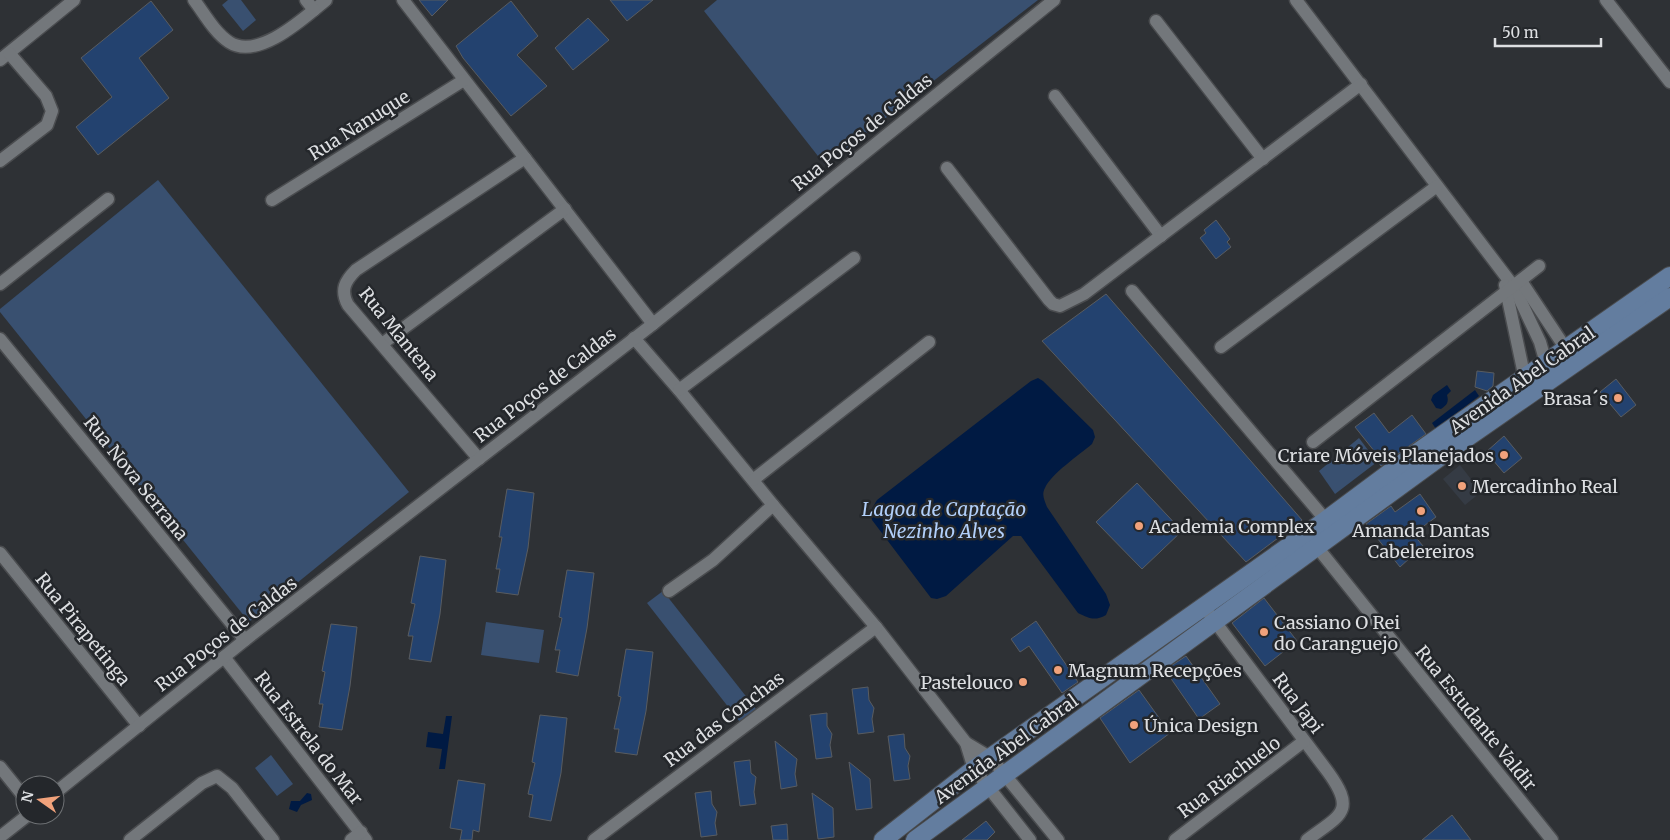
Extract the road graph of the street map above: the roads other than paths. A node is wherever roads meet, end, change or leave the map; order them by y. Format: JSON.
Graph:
{"nodes":[{"id":1,"x":74,"y":0,"type":"edge"},
{"id":2,"x":194,"y":0,"type":"edge"},
{"id":3,"x":326,"y":0,"type":"edge"},
{"id":4,"x":403,"y":0,"type":"edge"},
{"id":5,"x":1054,"y":0,"type":"edge"},
{"id":6,"x":1296,"y":0,"type":"edge"},
{"id":7,"x":1606,"y":0,"type":"edge"},
{"id":8,"x":310,"y":5,"type":"edge"},
{"id":9,"x":1156,"y":21,"type":"dead end"},
{"id":10,"x":4,"y":56,"type":"edge"},
{"id":11,"x":464,"y":80,"type":"junction"},
{"id":12,"x":1670,"y":82,"type":"edge"},
{"id":13,"x":1361,"y":84,"type":"junction"},
{"id":14,"x":1055,"y":96,"type":"dead end"},
{"id":15,"x":525,"y":158,"type":"junction"},
{"id":16,"x":1264,"y":159,"type":"junction"},
{"id":17,"x":0,"y":161,"type":"edge"},
{"id":18,"x":947,"y":168,"type":"dead end"},
{"id":19,"x":1437,"y":186,"type":"junction"},
{"id":20,"x":108,"y":199,"type":"dead end"},
{"id":21,"x":272,"y":200,"type":"dead end"},
{"id":22,"x":565,"y":209,"type":"junction"},
{"id":23,"x":1161,"y":236,"type":"junction"},
{"id":24,"x":854,"y":258,"type":"dead end"},
{"id":25,"x":1539,"y":266,"type":"dead end"},
{"id":26,"x":1670,"y":276,"type":"edge"},
{"id":27,"x":0,"y":284,"type":"edge"},
{"id":28,"x":1514,"y":287,"type":"junction"},
{"id":29,"x":1132,"y":291,"type":"dead end"},
{"id":30,"x":1670,"y":296,"type":"edge"},
{"id":31,"x":653,"y":324,"type":"junction"},
{"id":32,"x":636,"y":337,"type":"junction"},
{"id":33,"x":0,"y":339,"type":"edge"},
{"id":34,"x":929,"y":342,"type":"dead end"},
{"id":35,"x":382,"y":344,"type":"junction"},
{"id":36,"x":1221,"y":347,"type":"dead end"},
{"id":37,"x":1566,"y":349,"type":"junction"},
{"id":38,"x":1546,"y":363,"type":"junction"},
{"id":39,"x":1525,"y":379,"type":"junction"},
{"id":40,"x":682,"y":388,"type":"junction"},
{"id":41,"x":1313,"y":442,"type":"dead end"},
{"id":42,"x":479,"y":459,"type":"junction"},
{"id":43,"x":755,"y":478,"type":"junction"},
{"id":44,"x":773,"y":505,"type":"junction"},
{"id":45,"x":1331,"y":527,"type":"junction"},
{"id":46,"x":1316,"y":547,"type":"junction"},
{"id":47,"x":0,"y":553,"type":"edge"},
{"id":48,"x":669,"y":591,"type":"dead end"},
{"id":49,"x":1204,"y":608,"type":"junction"},
{"id":50,"x":1215,"y":622,"type":"junction"},
{"id":51,"x":876,"y":627,"type":"junction"},
{"id":52,"x":246,"y":640,"type":"junction"},
{"id":53,"x":224,"y":657,"type":"junction"},
{"id":54,"x":139,"y":726,"type":"junction"},
{"id":55,"x":1304,"y":741,"type":"junction"},
{"id":56,"x":966,"y":743,"type":"junction"},
{"id":57,"x":990,"y":758,"type":"junction"},
{"id":58,"x":0,"y":767,"type":"edge"},
{"id":59,"x":974,"y":769,"type":"junction"},
{"id":60,"x":1004,"y":774,"type":"junction"},
{"id":61,"x":65,"y":785,"type":"edge"},
{"id":62,"x":15,"y":786,"type":"edge"},
{"id":63,"x":986,"y":787,"type":"junction"},
{"id":64,"x":16,"y":825,"type":"edge"},
{"id":65,"x":359,"y":837,"type":"edge"},
{"id":66,"x":0,"y":838,"type":"edge"},
{"id":67,"x":130,"y":840,"type":"edge"},
{"id":68,"x":273,"y":840,"type":"edge"},
{"id":69,"x":594,"y":840,"type":"edge"},
{"id":70,"x":883,"y":840,"type":"edge"},
{"id":71,"x":915,"y":840,"type":"edge"},
{"id":72,"x":1030,"y":840,"type":"edge"},
{"id":73,"x":1058,"y":840,"type":"edge"},
{"id":74,"x":1175,"y":840,"type":"edge"},
{"id":75,"x":1307,"y":840,"type":"edge"},
{"id":76,"x":1552,"y":840,"type":"edge"}],
"edges":[{"from":1,"to":10,"type":"street"},
{"from":2,"to":8,"type":"street"},
{"from":3,"to":8,"type":"street"},
{"from":4,"to":11,"type":"street"},
{"from":5,"to":31,"type":"street","name":"Rua Poços de Caldas"},
{"from":6,"to":13,"type":"street"},
{"from":7,"to":12,"type":"street"},
{"from":9,"to":16,"type":"street"},
{"from":10,"to":17,"type":"street"},
{"from":11,"to":15,"type":"street"},
{"from":11,"to":21,"type":"street","name":"Rua Nanuque"},
{"from":13,"to":16,"type":"street"},
{"from":13,"to":19,"type":"street"},
{"from":14,"to":23,"type":"street"},
{"from":15,"to":22,"type":"street"},
{"from":15,"to":35,"type":"street","name":"Rua Mantena"},
{"from":16,"to":23,"type":"street"},
{"from":18,"to":23,"type":"street"},
{"from":19,"to":28,"type":"street"},
{"from":19,"to":36,"type":"street"},
{"from":20,"to":27,"type":"street"},
{"from":22,"to":31,"type":"street"},
{"from":22,"to":35,"type":"street"},
{"from":24,"to":40,"type":"street"},
{"from":25,"to":28,"type":"street"},
{"from":26,"to":37,"type":"main road","name":"Avenida Abel Cabral"},
{"from":28,"to":37,"type":"street"},
{"from":28,"to":38,"type":"street"},
{"from":28,"to":39,"type":"street"},
{"from":28,"to":41,"type":"street"},
{"from":29,"to":45,"type":"street"},
{"from":30,"to":45,"type":"main road","name":"Avenida Abel Cabral"},
{"from":31,"to":32,"type":"street","name":"Rua Poços de Caldas"},
{"from":32,"to":40,"type":"street"},
{"from":32,"to":42,"type":"street","name":"Rua Poços de Caldas"},
{"from":33,"to":52,"type":"street","name":"Rua Nova Serrana"},
{"from":34,"to":43,"type":"street"},
{"from":35,"to":42,"type":"street","name":"Rua Mantena"},
{"from":37,"to":38,"type":"main road","name":"Avenida Abel Cabral"},
{"from":38,"to":39,"type":"main road","name":"Avenida Abel Cabral"},
{"from":39,"to":45,"type":"main road","name":"Avenida Abel Cabral"},
{"from":40,"to":43,"type":"street"},
{"from":42,"to":52,"type":"street","name":"Rua Poços de Caldas"},
{"from":43,"to":44,"type":"street"},
{"from":44,"to":48,"type":"street"},
{"from":44,"to":51,"type":"street"},
{"from":45,"to":46,"type":"main road","name":"Avenida Abel Cabral"},
{"from":45,"to":49,"type":"main road","name":"Avenida Abel Cabral"},
{"from":46,"to":50,"type":"main road","name":"Avenida Abel Cabral"},
{"from":46,"to":76,"type":"street","name":"Rua Estudante Valdir"},
{"from":47,"to":54,"type":"street","name":"Rua Pirapetinga"},
{"from":49,"to":50,"type":"street","name":"Rua Japi"},
{"from":49,"to":57,"type":"main road","name":"Avenida Abel Cabral"},
{"from":50,"to":55,"type":"street","name":"Rua Japi"},
{"from":50,"to":60,"type":"main road","name":"Avenida Abel Cabral"},
{"from":51,"to":56,"type":"street"},
{"from":51,"to":69,"type":"street","name":"Rua das Conchas"},
{"from":52,"to":53,"type":"street","name":"Rua Poços de Caldas"},
{"from":53,"to":54,"type":"street","name":"Rua Poços de Caldas"},
{"from":53,"to":65,"type":"street","name":"Rua Estrela do Mar"},
{"from":54,"to":61,"type":"street","name":"Rua Poços de Caldas"},
{"from":55,"to":74,"type":"street","name":"Rua Riachuelo"},
{"from":55,"to":75,"type":"street","name":"Rua Japi"},
{"from":56,"to":57,"type":"street"},
{"from":56,"to":59,"type":"street"},
{"from":57,"to":59,"type":"main road","name":"Avenida Abel Cabral"},
{"from":57,"to":60,"type":"street"},
{"from":58,"to":62,"type":"street"},
{"from":59,"to":63,"type":"street"},
{"from":59,"to":70,"type":"main road","name":"Avenida Abel Cabral"},
{"from":60,"to":63,"type":"main road","name":"Avenida Abel Cabral"},
{"from":60,"to":73,"type":"street"},
{"from":63,"to":71,"type":"main road","name":"Avenida Abel Cabral"},
{"from":63,"to":72,"type":"street"},
{"from":64,"to":66,"type":"street"},
{"from":67,"to":68,"type":"street"}]}
